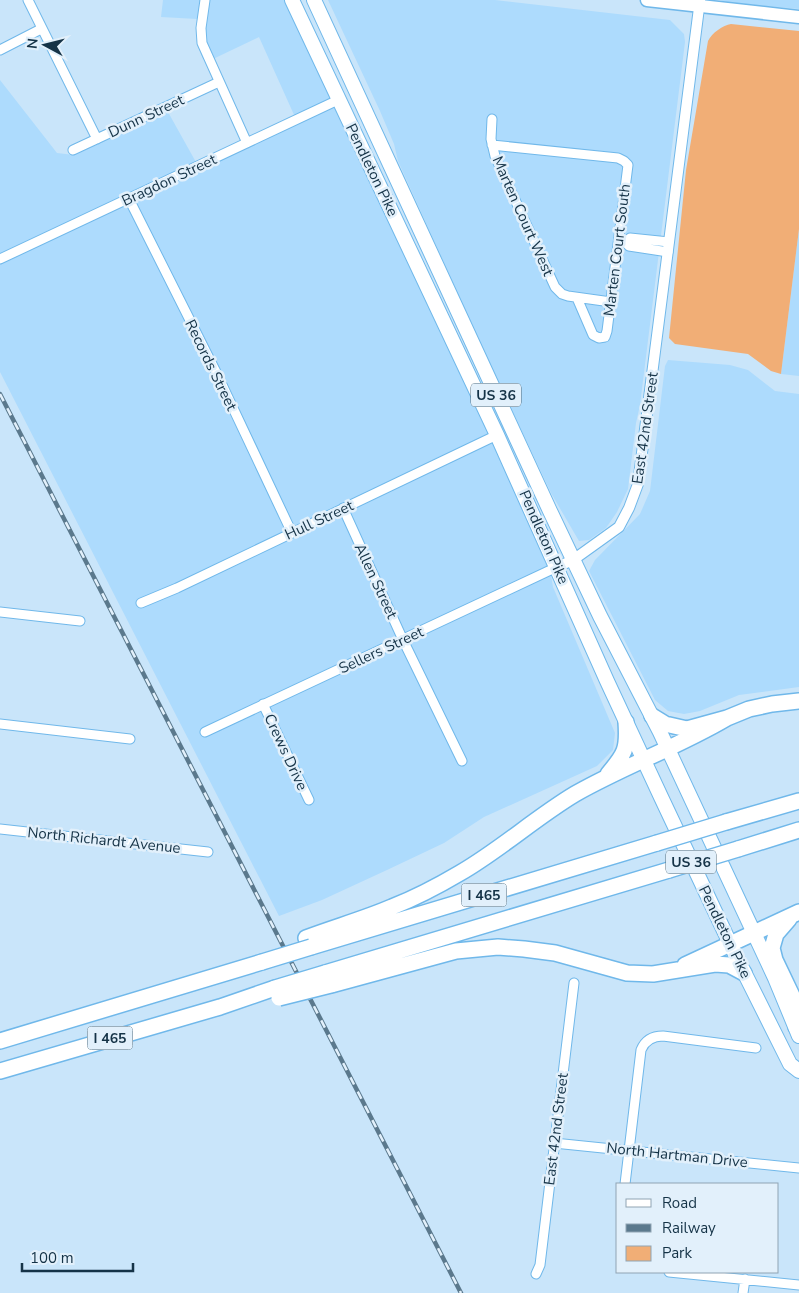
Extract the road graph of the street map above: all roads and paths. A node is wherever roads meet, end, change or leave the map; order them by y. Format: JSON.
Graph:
{"nodes":[{"id":1,"x":28,"y":0,"type":"edge"},
{"id":2,"x":205,"y":0,"type":"edge"},
{"id":3,"x":292,"y":0,"type":"edge"},
{"id":4,"x":646,"y":0,"type":"edge"},
{"id":5,"x":317,"y":2,"type":"edge"},
{"id":6,"x":700,"y":3,"type":"edge"},
{"id":7,"x":799,"y":17,"type":"edge"},
{"id":8,"x":41,"y":29,"type":"junction"},
{"id":9,"x":0,"y":50,"type":"edge"},
{"id":10,"x":220,"y":82,"type":"junction"},
{"id":11,"x":338,"y":100,"type":"junction"},
{"id":12,"x":492,"y":119,"type":"dead end"},
{"id":13,"x":97,"y":138,"type":"junction"},
{"id":14,"x":247,"y":143,"type":"junction"},
{"id":15,"x":492,"y":145,"type":"junction"},
{"id":16,"x":73,"y":150,"type":"dead end"},
{"id":17,"x":129,"y":198,"type":"junction"},
{"id":18,"x":622,"y":242,"type":"junction"},
{"id":19,"x":668,"y":247,"type":"junction"},
{"id":20,"x":0,"y":259,"type":"edge"},
{"id":21,"x":577,"y":298,"type":"junction"},
{"id":22,"x":611,"y":302,"type":"junction"},
{"id":23,"x":498,"y":436,"type":"junction"},
{"id":24,"x":343,"y":508,"type":"junction"},
{"id":25,"x":292,"y":533,"type":"junction"},
{"id":26,"x":573,"y":560,"type":"junction"},
{"id":27,"x":556,"y":567,"type":"junction"},
{"id":28,"x":141,"y":603,"type":"dead end"},
{"id":29,"x":0,"y":612,"type":"edge"},
{"id":30,"x":80,"y":621,"type":"dead end"},
{"id":31,"x":403,"y":640,"type":"junction"},
{"id":32,"x":799,"y":701,"type":"edge"},
{"id":33,"x":264,"y":704,"type":"junction"},
{"id":34,"x":652,"y":716,"type":"junction"},
{"id":35,"x":727,"y":718,"type":"junction"},
{"id":36,"x":626,"y":722,"type":"junction"},
{"id":37,"x":0,"y":724,"type":"edge"},
{"id":38,"x":204,"y":732,"type":"dead end"},
{"id":39,"x":130,"y":739,"type":"dead end"},
{"id":40,"x":668,"y":749,"type":"junction"},
{"id":41,"x":644,"y":760,"type":"junction"},
{"id":42,"x":462,"y":762,"type":"dead end"},
{"id":43,"x":605,"y":778,"type":"junction"},
{"id":44,"x":309,"y":800,"type":"dead end"},
{"id":45,"x":799,"y":801,"type":"edge"},
{"id":46,"x":0,"y":829,"type":"edge"},
{"id":47,"x":799,"y":830,"type":"edge"},
{"id":48,"x":208,"y":852,"type":"dead end"},
{"id":49,"x":798,"y":912,"type":"edge"},
{"id":50,"x":753,"y":933,"type":"junction"},
{"id":51,"x":309,"y":942,"type":"junction"},
{"id":52,"x":730,"y":943,"type":"junction"},
{"id":53,"x":674,"y":970,"type":"junction"},
{"id":54,"x":744,"y":973,"type":"junction"},
{"id":55,"x":328,"y":979,"type":"junction"},
{"id":56,"x":574,"y":983,"type":"dead end"},
{"id":57,"x":797,"y":1032,"type":"edge"},
{"id":58,"x":0,"y":1041,"type":"edge"},
{"id":59,"x":756,"y":1048,"type":"dead end"},
{"id":60,"x":0,"y":1071,"type":"edge"},
{"id":61,"x":799,"y":1071,"type":"edge"},
{"id":62,"x":554,"y":1143,"type":"junction"},
{"id":63,"x":629,"y":1150,"type":"junction"},
{"id":64,"x":799,"y":1168,"type":"edge"},
{"id":65,"x":625,"y":1183,"type":"edge"},
{"id":66,"x":680,"y":1273,"type":"edge"},
{"id":67,"x":536,"y":1274,"type":"dead end"},
{"id":68,"x":745,"y":1279,"type":"junction"},
{"id":69,"x":799,"y":1284,"type":"edge"},
{"id":70,"x":743,"y":1293,"type":"edge"}],
"edges":[{"from":1,"to":8,"type":"street"},
{"from":2,"to":10,"type":"street"},
{"from":3,"to":11,"type":"main road","name":"Pendleton Pike","number":"US 36"},
{"from":4,"to":6,"type":"main road"},
{"from":5,"to":26,"type":"main road","name":"Pendleton Pike","number":"US 36"},
{"from":6,"to":7,"type":"main road"},
{"from":6,"to":19,"type":"street","name":"East 42nd Street"},
{"from":8,"to":9,"type":"street"},
{"from":8,"to":13,"type":"street"},
{"from":10,"to":13,"type":"street","name":"Dunn Street"},
{"from":10,"to":14,"type":"street"},
{"from":11,"to":14,"type":"street","name":"Bragdon Street"},
{"from":11,"to":23,"type":"main road","name":"Pendleton Pike","number":"US 36"},
{"from":12,"to":15,"type":"street","name":"Marten Court West"},
{"from":13,"to":16,"type":"street","name":"Dunn Street"},
{"from":14,"to":17,"type":"street","name":"Bragdon Street"},
{"from":15,"to":18,"type":"street","name":"Marten Court South"},
{"from":15,"to":21,"type":"street","name":"Marten Court West"},
{"from":17,"to":20,"type":"street","name":"Bragdon Street"},
{"from":17,"to":25,"type":"street","name":"Records Street"},
{"from":18,"to":19,"type":"street"},
{"from":18,"to":22,"type":"street","name":"Marten Court South"},
{"from":19,"to":26,"type":"street","name":"East 42nd Street"},
{"from":21,"to":22,"type":"street","name":"Marten Court West"},
{"from":21,"to":22,"type":"street","name":"Marten Court South"},
{"from":23,"to":24,"type":"street","name":"Hull Street"},
{"from":23,"to":27,"type":"main road","name":"Pendleton Pike","number":"US 36"},
{"from":24,"to":25,"type":"street","name":"Hull Street"},
{"from":24,"to":31,"type":"street","name":"Allen Street"},
{"from":25,"to":28,"type":"street","name":"Hull Street"},
{"from":26,"to":27,"type":"street","name":"East 42nd Street"},
{"from":26,"to":34,"type":"main road","name":"Pendleton Pike","number":"US 36"},
{"from":27,"to":31,"type":"street","name":"Sellers Street"},
{"from":27,"to":36,"type":"main road","name":"Pendleton Pike","number":"US 36"},
{"from":29,"to":30,"type":"street"},
{"from":31,"to":33,"type":"street","name":"Sellers Street"},
{"from":31,"to":42,"type":"street","name":"Allen Street"},
{"from":32,"to":35,"type":"highway"},
{"from":33,"to":38,"type":"street","name":"Sellers Street"},
{"from":33,"to":44,"type":"street","name":"Crews Drive"},
{"from":34,"to":35,"type":"highway"},
{"from":34,"to":40,"type":"main road","name":"Pendleton Pike"},
{"from":35,"to":40,"type":"highway"},
{"from":36,"to":41,"type":"main road","name":"Pendleton Pike","number":"US 36"},
{"from":36,"to":43,"type":"highway"},
{"from":37,"to":39,"type":"street"},
{"from":40,"to":41,"type":"highway"},
{"from":40,"to":50,"type":"main road","name":"Pendleton Pike"},
{"from":41,"to":43,"type":"highway"},
{"from":41,"to":52,"type":"main road","name":"Pendleton Pike","number":"US 36"},
{"from":43,"to":51,"type":"highway"},
{"from":45,"to":51,"type":"highway","number":"I 465","bridge":true},
{"from":46,"to":48,"type":"street","name":"North Richardt Avenue"},
{"from":47,"to":55,"type":"highway","number":"I 465","bridge":true},
{"from":49,"to":50,"type":"highway"},
{"from":49,"to":57,"type":"highway"},
{"from":50,"to":52,"type":"highway"},
{"from":50,"to":57,"type":"main road","name":"Pendleton Pike"},
{"from":51,"to":58,"type":"highway","number":"I 465","bridge":true},
{"from":52,"to":53,"type":"highway"},
{"from":52,"to":54,"type":"main road","name":"Pendleton Pike"},
{"from":53,"to":54,"type":"highway"},
{"from":53,"to":55,"type":"highway"},
{"from":54,"to":61,"type":"main road","name":"Pendleton Pike"},
{"from":55,"to":60,"type":"highway","number":"I 465","bridge":true},
{"from":56,"to":62,"type":"street","name":"East 42nd Street"},
{"from":59,"to":63,"type":"street"},
{"from":62,"to":63,"type":"street","name":"North Hartman Drive"},
{"from":62,"to":67,"type":"street","name":"East 42nd Street"},
{"from":63,"to":64,"type":"street","name":"North Hartman Drive"},
{"from":63,"to":65,"type":"street"},
{"from":66,"to":68,"type":"street"},
{"from":68,"to":69,"type":"street"},
{"from":68,"to":70,"type":"street"}]}
